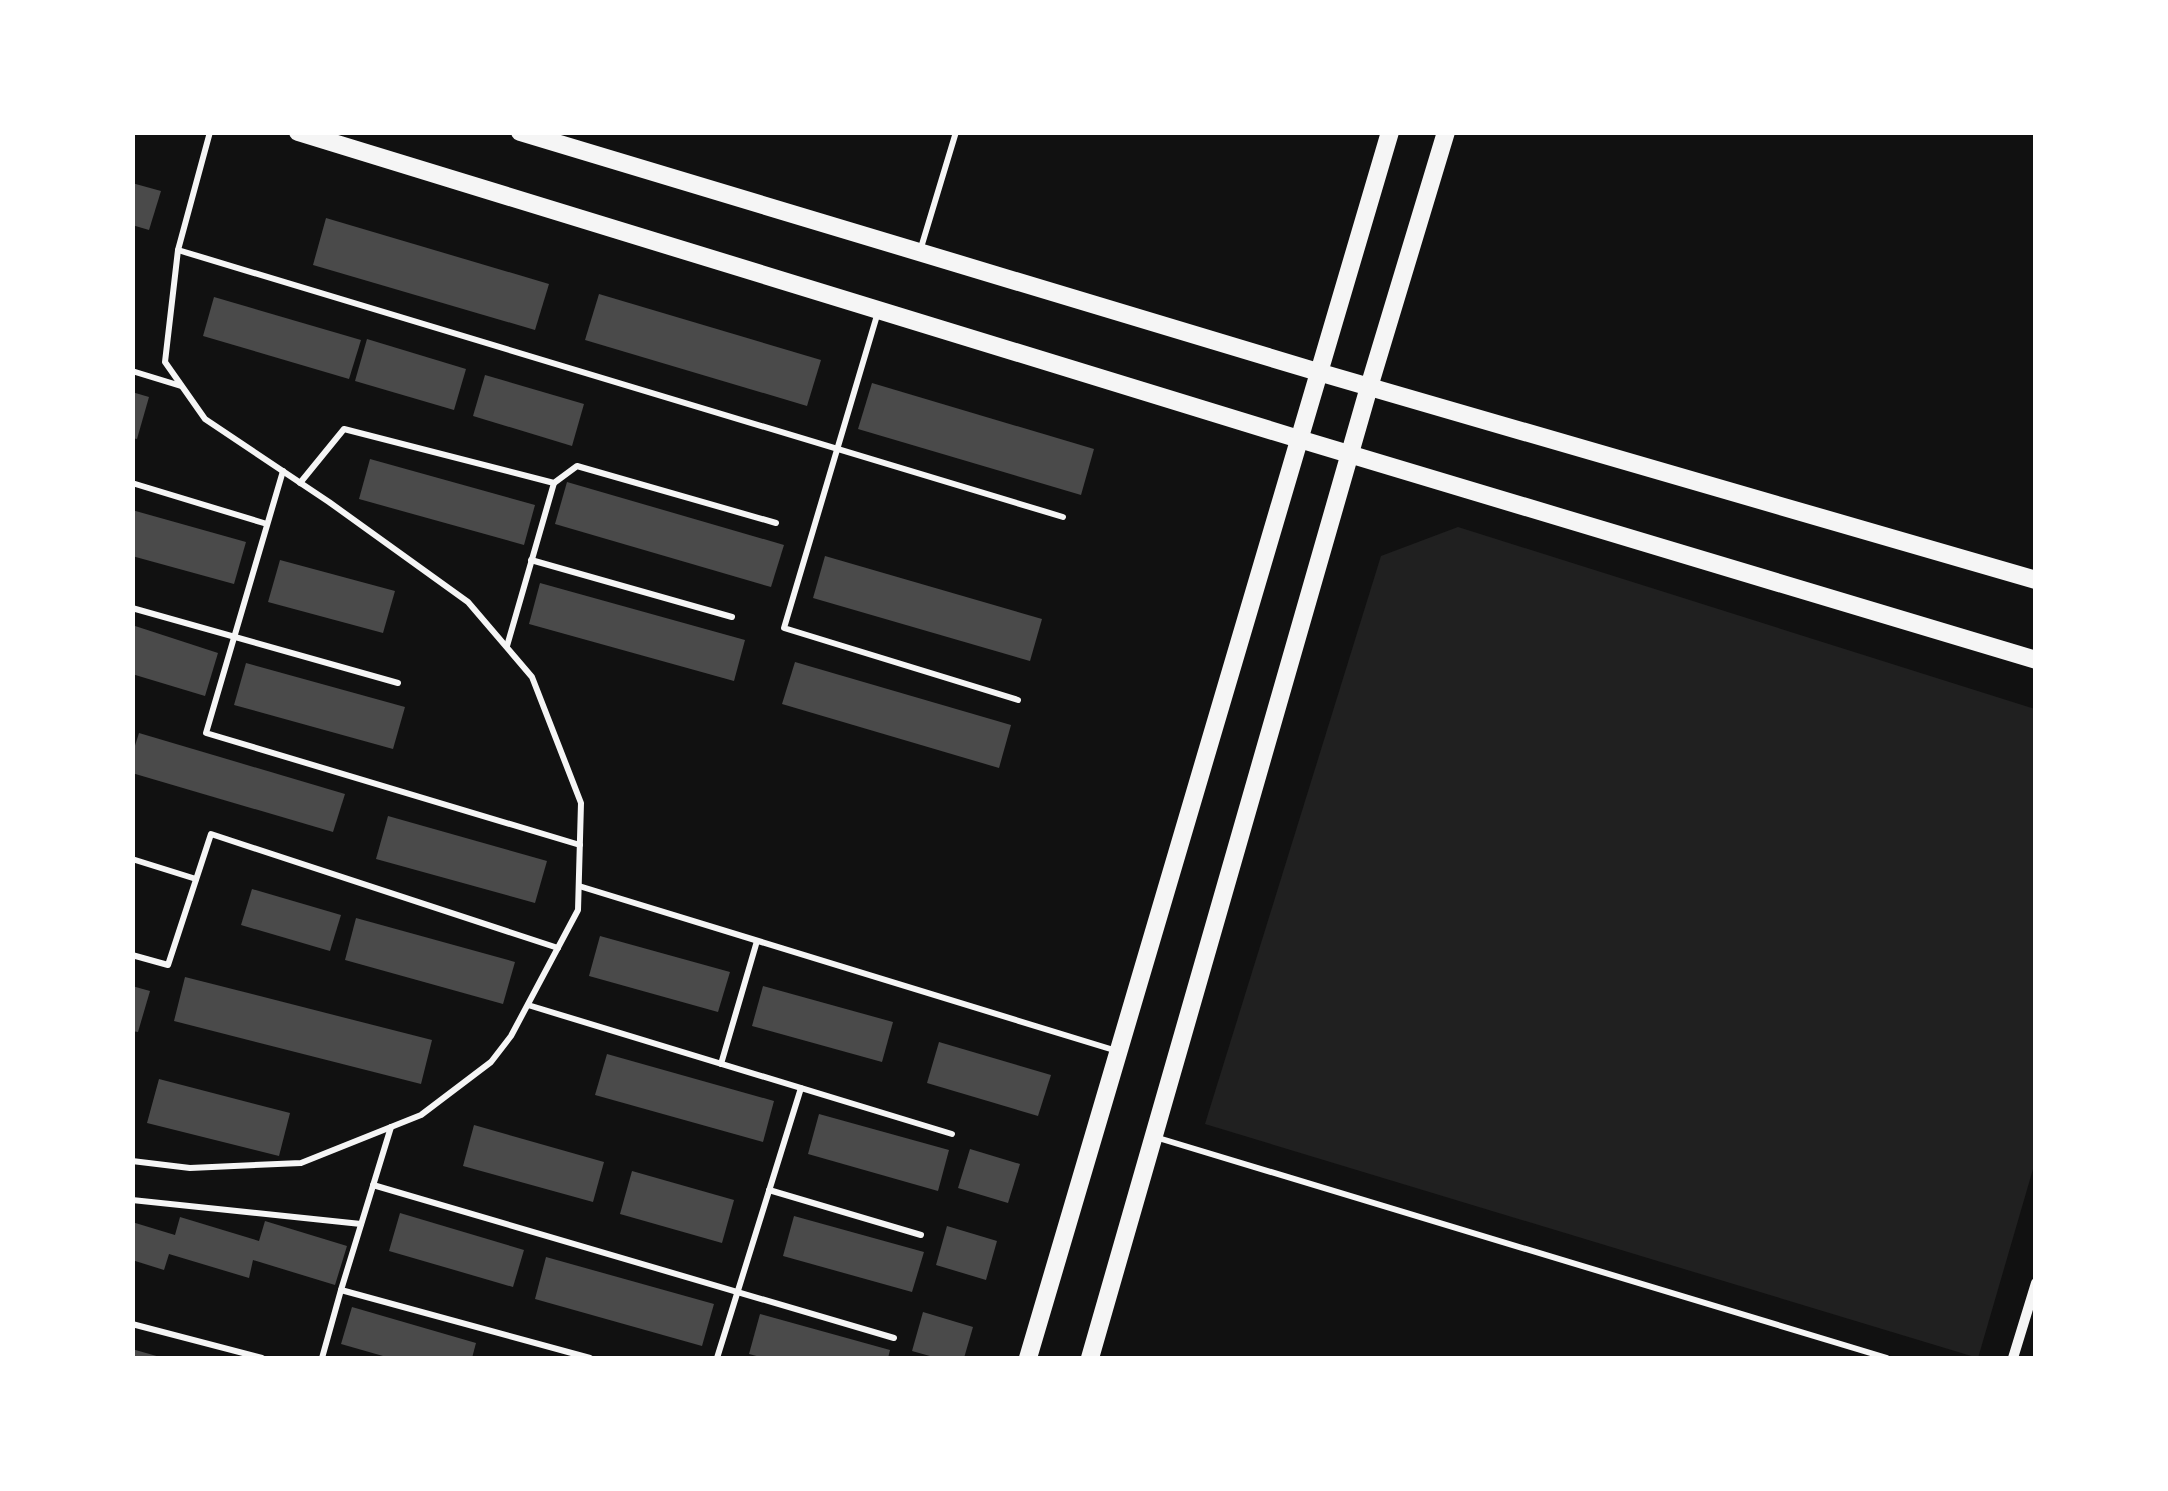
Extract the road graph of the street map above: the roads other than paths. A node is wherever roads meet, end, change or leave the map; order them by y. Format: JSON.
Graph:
{"nodes":[{"id":1,"x":210,"y":132,"type":"edge"},
{"id":2,"x":298,"y":132,"type":"edge"},
{"id":3,"x":520,"y":132,"type":"edge"},
{"id":4,"x":956,"y":132,"type":"edge"},
{"id":5,"x":1390,"y":132,"type":"edge"},
{"id":6,"x":1446,"y":132,"type":"edge"},
{"id":7,"x":178,"y":250,"type":"junction"},
{"id":8,"x":920,"y":252,"type":"junction"},
{"id":9,"x":879,"y":309,"type":"junction"},
{"id":10,"x":132,"y":371,"type":"edge"},
{"id":11,"x":1318,"y":372,"type":"junction"},
{"id":12,"x":182,"y":386,"type":"junction"},
{"id":13,"x":1369,"y":387,"type":"junction"},
{"id":14,"x":1299,"y":439,"type":"junction"},
{"id":15,"x":838,"y":447,"type":"junction"},
{"id":16,"x":1352,"y":455,"type":"junction"},
{"id":17,"x":283,"y":471,"type":"junction"},
{"id":18,"x":132,"y":483,"type":"edge"},
{"id":19,"x":300,"y":483,"type":"junction"},
{"id":20,"x":554,"y":483,"type":"junction"},
{"id":21,"x":1063,"y":517,"type":"dead end"},
{"id":22,"x":776,"y":523,"type":"dead end"},
{"id":23,"x":267,"y":524,"type":"junction"},
{"id":24,"x":532,"y":560,"type":"junction"},
{"id":25,"x":2036,"y":580,"type":"edge"},
{"id":26,"x":132,"y":608,"type":"edge"},
{"id":27,"x":732,"y":617,"type":"dead end"},
{"id":28,"x":234,"y":638,"type":"junction"},
{"id":29,"x":506,"y":647,"type":"junction"},
{"id":30,"x":2036,"y":660,"type":"edge"},
{"id":31,"x":398,"y":683,"type":"dead end"},
{"id":32,"x":1018,"y":700,"type":"dead end"},
{"id":33,"x":580,"y":845,"type":"junction"},
{"id":34,"x":132,"y":859,"type":"edge"},
{"id":35,"x":196,"y":878,"type":"junction"},
{"id":36,"x":579,"y":886,"type":"junction"},
{"id":37,"x":757,"y":940,"type":"junction"},
{"id":38,"x":558,"y":948,"type":"junction"},
{"id":39,"x":132,"y":955,"type":"edge"},
{"id":40,"x":528,"y":1005,"type":"junction"},
{"id":41,"x":1119,"y":1052,"type":"junction"},
{"id":42,"x":721,"y":1064,"type":"junction"},
{"id":43,"x":801,"y":1088,"type":"junction"},
{"id":44,"x":391,"y":1127,"type":"junction"},
{"id":45,"x":952,"y":1134,"type":"dead end"},
{"id":46,"x":1154,"y":1137,"type":"junction"},
{"id":47,"x":132,"y":1161,"type":"edge"},
{"id":48,"x":373,"y":1185,"type":"junction"},
{"id":49,"x":770,"y":1190,"type":"junction"},
{"id":50,"x":132,"y":1200,"type":"edge"},
{"id":51,"x":361,"y":1224,"type":"junction"},
{"id":52,"x":921,"y":1235,"type":"dead end"},
{"id":53,"x":2036,"y":1282,"type":"edge"},
{"id":54,"x":341,"y":1290,"type":"junction"},
{"id":55,"x":737,"y":1294,"type":"junction"},
{"id":56,"x":132,"y":1324,"type":"edge"},
{"id":57,"x":894,"y":1338,"type":"dead end"},
{"id":58,"x":262,"y":1358,"type":"edge"},
{"id":59,"x":322,"y":1358,"type":"edge"},
{"id":60,"x":590,"y":1358,"type":"edge"},
{"id":61,"x":717,"y":1358,"type":"edge"},
{"id":62,"x":1028,"y":1358,"type":"edge"},
{"id":63,"x":1090,"y":1358,"type":"edge"},
{"id":64,"x":1887,"y":1358,"type":"edge"},
{"id":65,"x":2013,"y":1358,"type":"edge"}],
"edges":[{"from":1,"to":7,"type":"lane"},
{"from":2,"to":9,"type":"main road"},
{"from":3,"to":8,"type":"main road"},
{"from":4,"to":8,"type":"lane"},
{"from":5,"to":11,"type":"main road"},
{"from":6,"to":13,"type":"main road"},
{"from":7,"to":12,"type":"lane"},
{"from":7,"to":15,"type":"lane"},
{"from":8,"to":11,"type":"main road"},
{"from":9,"to":14,"type":"main road"},
{"from":9,"to":15,"type":"lane"},
{"from":10,"to":12,"type":"lane"},
{"from":11,"to":13,"type":"main road"},
{"from":11,"to":14,"type":"main road"},
{"from":12,"to":17,"type":"lane"},
{"from":13,"to":16,"type":"main road"},
{"from":13,"to":25,"type":"main road"},
{"from":14,"to":16,"type":"main road"},
{"from":14,"to":41,"type":"main road"},
{"from":15,"to":21,"type":"lane"},
{"from":15,"to":32,"type":"lane"},
{"from":16,"to":30,"type":"main road"},
{"from":16,"to":46,"type":"main road"},
{"from":17,"to":19,"type":"lane"},
{"from":17,"to":23,"type":"lane"},
{"from":18,"to":23,"type":"lane"},
{"from":19,"to":20,"type":"lane"},
{"from":19,"to":29,"type":"lane"},
{"from":20,"to":22,"type":"lane"},
{"from":20,"to":24,"type":"lane"},
{"from":23,"to":28,"type":"lane"},
{"from":24,"to":27,"type":"lane"},
{"from":24,"to":29,"type":"lane"},
{"from":26,"to":28,"type":"lane"},
{"from":28,"to":31,"type":"lane"},
{"from":28,"to":33,"type":"lane"},
{"from":29,"to":33,"type":"lane"},
{"from":33,"to":36,"type":"lane"},
{"from":34,"to":35,"type":"lane"},
{"from":35,"to":38,"type":"lane"},
{"from":35,"to":39,"type":"lane"},
{"from":36,"to":37,"type":"lane"},
{"from":36,"to":38,"type":"lane"},
{"from":37,"to":41,"type":"lane"},
{"from":37,"to":42,"type":"lane"},
{"from":38,"to":40,"type":"lane"},
{"from":40,"to":42,"type":"lane"},
{"from":40,"to":44,"type":"lane"},
{"from":41,"to":62,"type":"main road"},
{"from":42,"to":43,"type":"lane"},
{"from":43,"to":45,"type":"lane"},
{"from":43,"to":49,"type":"lane"},
{"from":44,"to":47,"type":"lane"},
{"from":44,"to":48,"type":"lane"},
{"from":46,"to":63,"type":"main road"},
{"from":46,"to":64,"type":"lane"},
{"from":48,"to":51,"type":"lane"},
{"from":48,"to":55,"type":"lane"},
{"from":49,"to":52,"type":"lane"},
{"from":49,"to":55,"type":"lane"},
{"from":50,"to":51,"type":"lane"},
{"from":51,"to":54,"type":"lane"},
{"from":53,"to":65,"type":"street"},
{"from":54,"to":59,"type":"lane"},
{"from":54,"to":60,"type":"lane"},
{"from":55,"to":57,"type":"lane"},
{"from":55,"to":61,"type":"lane"},
{"from":56,"to":58,"type":"lane"}]}
